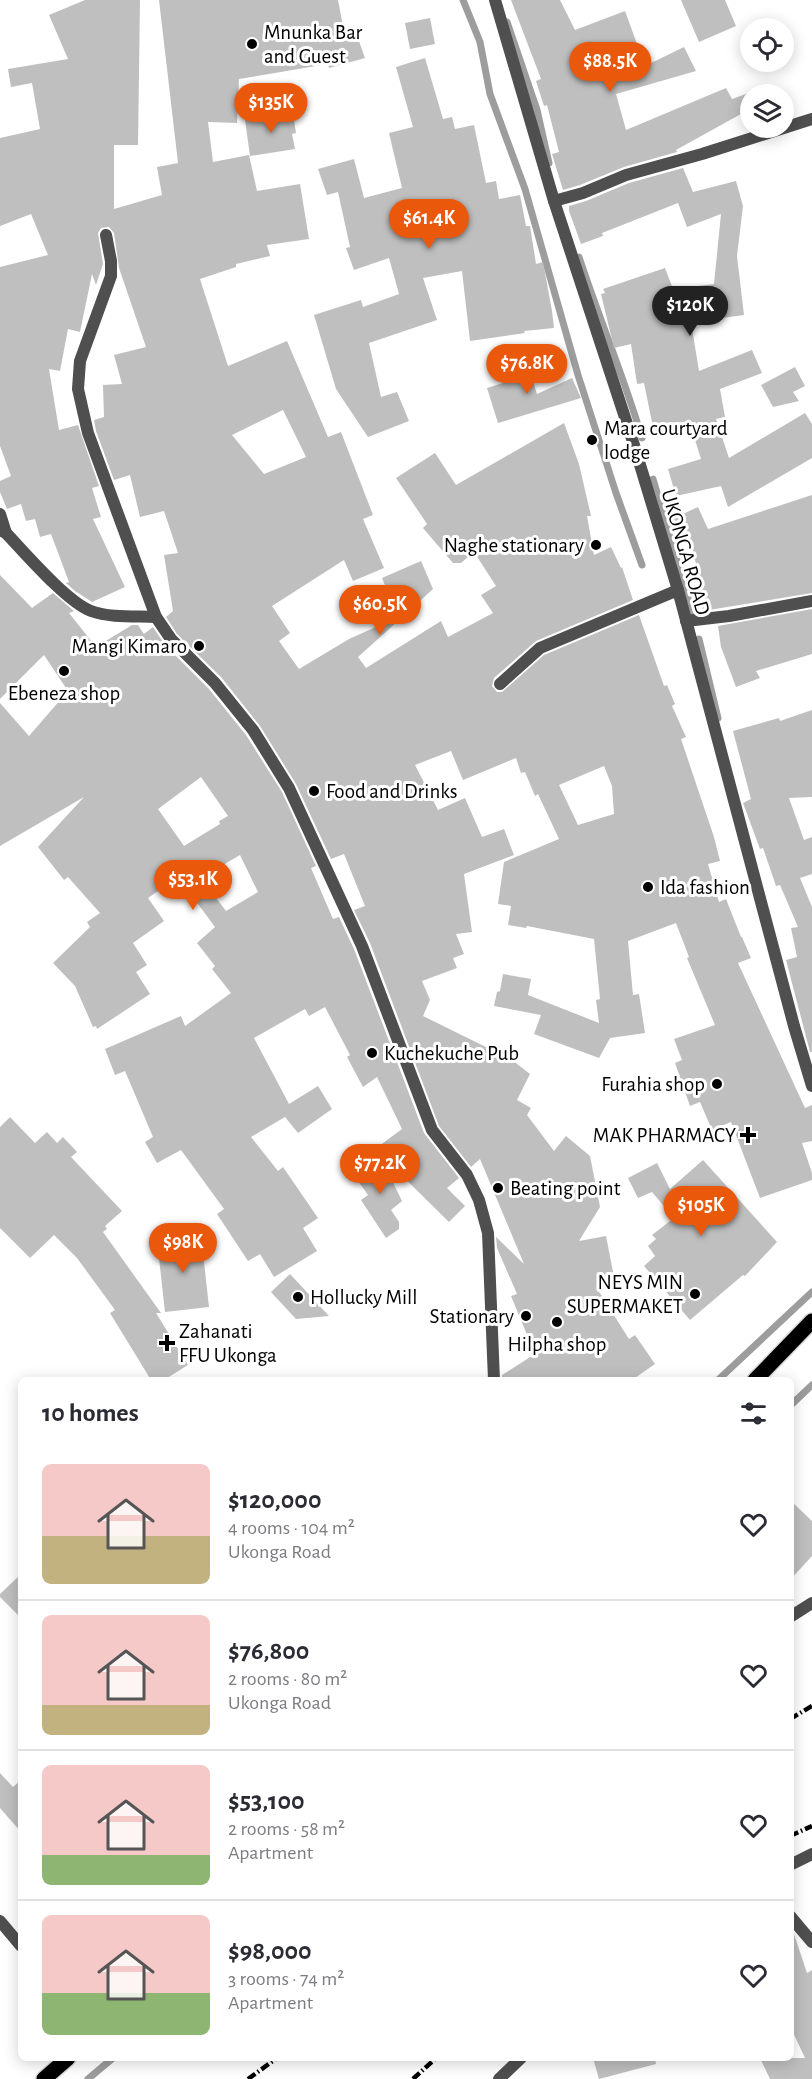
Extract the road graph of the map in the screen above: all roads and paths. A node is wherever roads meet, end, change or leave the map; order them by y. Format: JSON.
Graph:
{"nodes":[{"id":1,"x":495,"y":0,"type":"edge"},
{"id":2,"x":812,"y":119,"type":"edge"},
{"id":3,"x":554,"y":201,"type":"junction"},
{"id":4,"x":106,"y":235,"type":"dead end"},
{"id":5,"x":0,"y":514,"type":"edge"},
{"id":6,"x":3,"y":531,"type":"edge"},
{"id":7,"x":678,"y":590,"type":"junction"},
{"id":8,"x":812,"y":601,"type":"edge"},
{"id":9,"x":156,"y":617,"type":"junction"},
{"id":10,"x":686,"y":621,"type":"junction"},
{"id":11,"x":500,"y":684,"type":"dead end"},
{"id":12,"x":812,"y":1086,"type":"edge"},
{"id":13,"x":812,"y":1321,"type":"edge"},
{"id":14,"x":494,"y":1377,"type":"edge"},
{"id":15,"x":757,"y":1377,"type":"edge"},
{"id":16,"x":812,"y":1603,"type":"edge"},
{"id":17,"x":794,"y":1614,"type":"edge"},
{"id":18,"x":812,"y":1854,"type":"edge"},
{"id":19,"x":794,"y":1863,"type":"edge"},
{"id":20,"x":0,"y":1921,"type":"edge"},
{"id":21,"x":794,"y":1921,"type":"edge"},
{"id":22,"x":18,"y":1942,"type":"edge"},
{"id":23,"x":812,"y":1942,"type":"edge"},
{"id":24,"x":65,"y":2061,"type":"edge"},
{"id":25,"x":518,"y":2061,"type":"edge"},
{"id":26,"x":44,"y":2079,"type":"edge"},
{"id":27,"x":499,"y":2079,"type":"edge"}],
"edges":[{"from":1,"to":3,"type":"street","name":"UKONGA ROAD"},
{"from":2,"to":3,"type":"street"},
{"from":3,"to":7,"type":"street","name":"UKONGA ROAD"},
{"from":4,"to":9,"type":"street"},
{"from":5,"to":6,"type":"street"},
{"from":6,"to":9,"type":"street"},
{"from":7,"to":10,"type":"street","name":"UKONGA ROAD"},
{"from":7,"to":11,"type":"street"},
{"from":8,"to":10,"type":"street"},
{"from":9,"to":14,"type":"street"},
{"from":10,"to":12,"type":"street","name":"UKONGA ROAD"},
{"from":13,"to":15,"type":"main road"},
{"from":16,"to":17,"type":"street"},
{"from":18,"to":19,"type":"street"},
{"from":20,"to":22,"type":"street"},
{"from":21,"to":23,"type":"street"},
{"from":24,"to":26,"type":"main road"},
{"from":25,"to":27,"type":"street"}]}
